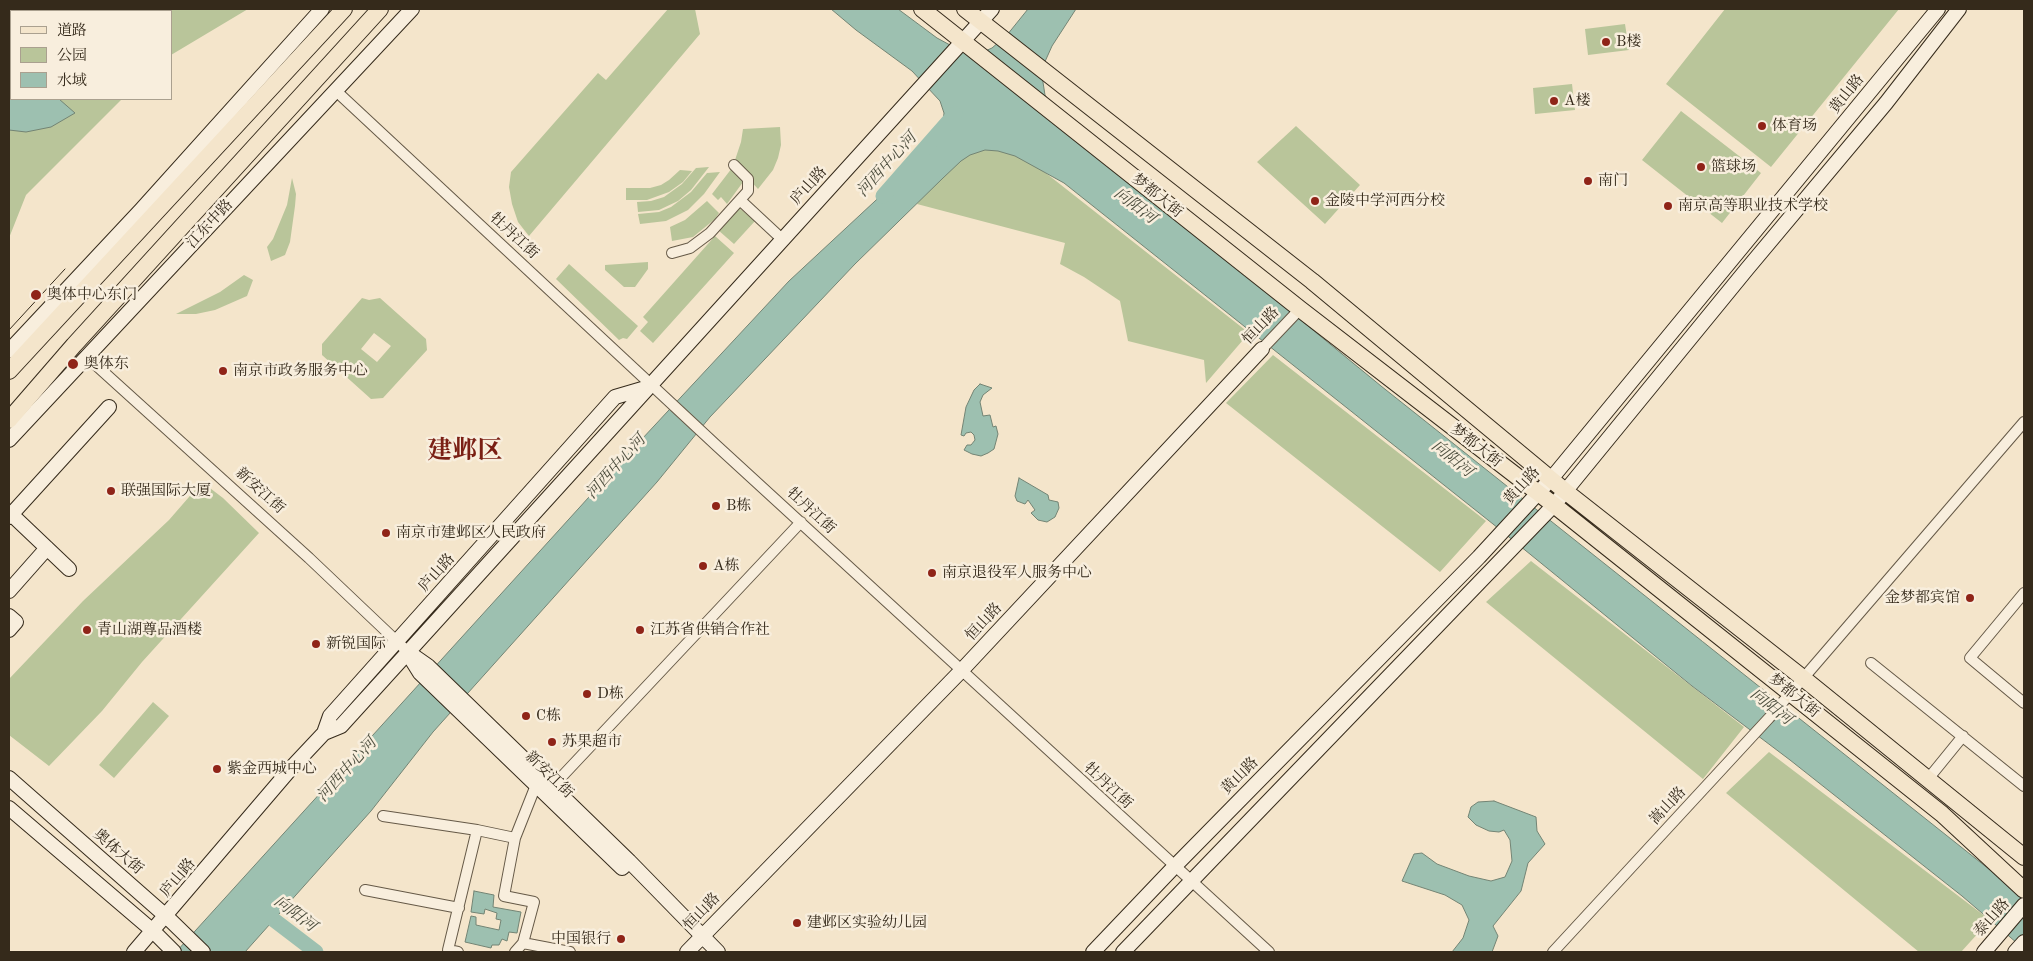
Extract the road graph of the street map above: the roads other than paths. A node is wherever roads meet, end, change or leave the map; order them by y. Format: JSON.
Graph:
{"nodes":[{"id":1,"x":322,"y":9,"type":"edge"},
{"id":2,"x":344,"y":9,"type":"edge"},
{"id":3,"x":380,"y":9,"type":"edge"},
{"id":4,"x":412,"y":9,"type":"edge"},
{"id":5,"x":922,"y":9,"type":"edge"},
{"id":6,"x":965,"y":9,"type":"edge"},
{"id":7,"x":992,"y":9,"type":"edge"},
{"id":8,"x":1938,"y":9,"type":"edge"},
{"id":9,"x":1959,"y":9,"type":"edge"},
{"id":10,"x":985,"y":25,"type":"junction"},
{"id":11,"x":967,"y":44,"type":"junction"},
{"id":12,"x":336,"y":90,"type":"junction"},
{"id":13,"x":734,"y":165,"type":"dead end"},
{"id":14,"x":740,"y":200,"type":"junction"},
{"id":15,"x":782,"y":240,"type":"junction"},
{"id":16,"x":672,"y":253,"type":"dead end"},
{"id":17,"x":1300,"y":309,"type":"junction"},
{"id":18,"x":1262,"y":348,"type":"joint"},
{"id":19,"x":9,"y":351,"type":"edge"},
{"id":20,"x":87,"y":357,"type":"junction"},
{"id":21,"x":9,"y":372,"type":"edge"},
{"id":22,"x":652,"y":385,"type":"junction"},
{"id":23,"x":110,"y":407,"type":"dead end"},
{"id":24,"x":9,"y":420,"type":"edge"},
{"id":25,"x":2024,"y":422,"type":"edge"},
{"id":26,"x":9,"y":440,"type":"edge"},
{"id":27,"x":1551,"y":479,"type":"junction"},
{"id":28,"x":1565,"y":491,"type":"junction"},
{"id":29,"x":1537,"y":493,"type":"junction"},
{"id":30,"x":1554,"y":505,"type":"junction"},
{"id":31,"x":9,"y":515,"type":"edge"},
{"id":32,"x":801,"y":522,"type":"junction"},
{"id":33,"x":47,"y":548,"type":"junction"},
{"id":34,"x":69,"y":569,"type":"dead end"},
{"id":35,"x":9,"y":591,"type":"edge"},
{"id":36,"x":2024,"y":593,"type":"edge"},
{"id":37,"x":9,"y":616,"type":"edge"},
{"id":38,"x":9,"y":630,"type":"edge"},
{"id":39,"x":397,"y":643,"type":"junction"},
{"id":40,"x":408,"y":652,"type":"junction"},
{"id":41,"x":1871,"y":663,"type":"dead end"},
{"id":42,"x":961,"y":671,"type":"junction"},
{"id":43,"x":1803,"y":678,"type":"junction"},
{"id":44,"x":1790,"y":693,"type":"junction"},
{"id":45,"x":2024,"y":703,"type":"edge"},
{"id":46,"x":468,"y":713,"type":"junction"},
{"id":47,"x":324,"y":733,"type":"junction"},
{"id":48,"x":1963,"y":736,"type":"junction"},
{"id":49,"x":9,"y":778,"type":"edge"},
{"id":50,"x":1928,"y":779,"type":"junction"},
{"id":51,"x":536,"y":785,"type":"junction"},
{"id":52,"x":2024,"y":786,"type":"edge"},
{"id":53,"x":552,"y":787,"type":"junction"},
{"id":54,"x":9,"y":808,"type":"edge"},
{"id":55,"x":383,"y":816,"type":"dead end"},
{"id":56,"x":477,"y":830,"type":"junction"},
{"id":57,"x":515,"y":838,"type":"junction"},
{"id":58,"x":2024,"y":857,"type":"edge"},
{"id":59,"x":629,"y":861,"type":"junction"},
{"id":60,"x":1174,"y":867,"type":"junction"},
{"id":61,"x":1190,"y":881,"type":"junction"},
{"id":62,"x":365,"y":890,"type":"dead end"},
{"id":63,"x":2024,"y":890,"type":"edge"},
{"id":64,"x":458,"y":908,"type":"junction"},
{"id":65,"x":2021,"y":909,"type":"edge"},
{"id":66,"x":167,"y":916,"type":"junction"},
{"id":67,"x":153,"y":931,"type":"junction"},
{"id":68,"x":702,"y":936,"type":"junction"},
{"id":69,"x":523,"y":943,"type":"junction"},
{"id":70,"x":134,"y":952,"type":"edge"},
{"id":71,"x":174,"y":952,"type":"edge"},
{"id":72,"x":203,"y":952,"type":"edge"},
{"id":73,"x":458,"y":952,"type":"edge"},
{"id":74,"x":515,"y":952,"type":"edge"},
{"id":75,"x":570,"y":952,"type":"edge"},
{"id":76,"x":688,"y":952,"type":"edge"},
{"id":77,"x":718,"y":952,"type":"edge"},
{"id":78,"x":1093,"y":952,"type":"edge"},
{"id":79,"x":1122,"y":952,"type":"edge"},
{"id":80,"x":1269,"y":952,"type":"edge"},
{"id":81,"x":1553,"y":952,"type":"edge"},
{"id":82,"x":1984,"y":952,"type":"edge"}],
"edges":[{"from":1,"to":19,"type":"main road"},
{"from":2,"to":21,"type":"main road"},
{"from":3,"to":24,"type":"main road","name":"江东中路"},
{"from":4,"to":12,"type":"main road","name":"江东中路"},
{"from":5,"to":11,"type":"main road","name":"梦都大街"},
{"from":6,"to":10,"type":"main road","name":"梦都大街"},
{"from":7,"to":10,"type":"main road","name":"庐山路"},
{"from":8,"to":27,"type":"main road","name":"黄山路"},
{"from":9,"to":28,"type":"main road"},
{"from":10,"to":11,"type":"main road","name":"庐山路"},
{"from":10,"to":27,"type":"main road","name":"梦都大街"},
{"from":11,"to":15,"type":"main road","name":"庐山路"},
{"from":11,"to":17,"type":"main road","name":"梦都大街"},
{"from":12,"to":20,"type":"main road","name":"江东中路"},
{"from":12,"to":22,"type":"street","name":"牡丹江街"},
{"from":13,"to":14,"type":"street"},
{"from":14,"to":15,"type":"street"},
{"from":14,"to":16,"type":"street"},
{"from":15,"to":22,"type":"main road","name":"庐山路"},
{"from":17,"to":18,"type":"street","name":"恒山路"},
{"from":17,"to":29,"type":"main road","name":"梦都大街"},
{"from":18,"to":42,"type":"main road","name":"恒山路"},
{"from":20,"to":26,"type":"main road","name":"江东中路"},
{"from":20,"to":39,"type":"street","name":"新安江街"},
{"from":22,"to":32,"type":"street","name":"牡丹江街"},
{"from":22,"to":39,"type":"main road","name":"庐山路"},
{"from":22,"to":40,"type":"main road","name":"庐山路"},
{"from":23,"to":31,"type":"main road"},
{"from":25,"to":43,"type":"street","name":"嵩山路"},
{"from":27,"to":28,"type":"main road","name":"梦都大街"},
{"from":27,"to":29,"type":"main road","name":"黄山路"},
{"from":28,"to":30,"type":"main road"},
{"from":28,"to":43,"type":"main road","name":"梦都大街"},
{"from":29,"to":30,"type":"main road","name":"梦都大街"},
{"from":29,"to":60,"type":"main road","name":"黄山路"},
{"from":30,"to":44,"type":"main road","name":"梦都大街"},
{"from":30,"to":61,"type":"main road"},
{"from":31,"to":33,"type":"main road"},
{"from":32,"to":42,"type":"street","name":"牡丹江街"},
{"from":32,"to":53,"type":"street"},
{"from":33,"to":34,"type":"main road"},
{"from":33,"to":35,"type":"main road"},
{"from":36,"to":45,"type":"street"},
{"from":37,"to":38,"type":"main road"},
{"from":39,"to":40,"type":"street","name":"新安江街"},
{"from":39,"to":47,"type":"main road","name":"庐山路"},
{"from":40,"to":46,"type":"main road","name":"新安江街"},
{"from":40,"to":47,"type":"main road","name":"庐山路"},
{"from":41,"to":48,"type":"street"},
{"from":42,"to":60,"type":"street","name":"牡丹江街"},
{"from":42,"to":68,"type":"main road","name":"恒山路"},
{"from":43,"to":44,"type":"street","name":"嵩山路"},
{"from":43,"to":50,"type":"main road","name":"梦都大街"},
{"from":44,"to":63,"type":"main road","name":"梦都大街"},
{"from":44,"to":81,"type":"street","name":"嵩山路"},
{"from":46,"to":51,"type":"main road","name":"新安江街"},
{"from":46,"to":53,"type":"main road","name":"新安江街"},
{"from":47,"to":66,"type":"main road","name":"庐山路"},
{"from":48,"to":50,"type":"street"},
{"from":48,"to":52,"type":"street"},
{"from":49,"to":66,"type":"main road","name":"奥体大街"},
{"from":50,"to":58,"type":"main road","name":"梦都大街"},
{"from":51,"to":57,"type":"street"},
{"from":51,"to":59,"type":"main road","name":"新安江街"},
{"from":53,"to":59,"type":"main road","name":"新安江街"},
{"from":54,"to":67,"type":"main road"},
{"from":55,"to":56,"type":"street"},
{"from":56,"to":57,"type":"street"},
{"from":56,"to":64,"type":"street"},
{"from":57,"to":69,"type":"street"},
{"from":59,"to":68,"type":"main road","name":"新安江街"},
{"from":60,"to":61,"type":"street","name":"牡丹江街"},
{"from":60,"to":78,"type":"main road","name":"黄山路"},
{"from":61,"to":79,"type":"main road"},
{"from":61,"to":80,"type":"street","name":"牡丹江街"},
{"from":62,"to":64,"type":"street"},
{"from":64,"to":73,"type":"street"},
{"from":65,"to":82,"type":"main road","name":"泰山路"},
{"from":66,"to":67,"type":"main road","name":"庐山路"},
{"from":66,"to":72,"type":"main road","name":"奥体大街"},
{"from":67,"to":70,"type":"main road","name":"庐山路"},
{"from":67,"to":71,"type":"main road"},
{"from":68,"to":76,"type":"main road","name":"恒山路"},
{"from":68,"to":77,"type":"main road","name":"新安江街"},
{"from":69,"to":74,"type":"street"},
{"from":69,"to":75,"type":"street"}]}
